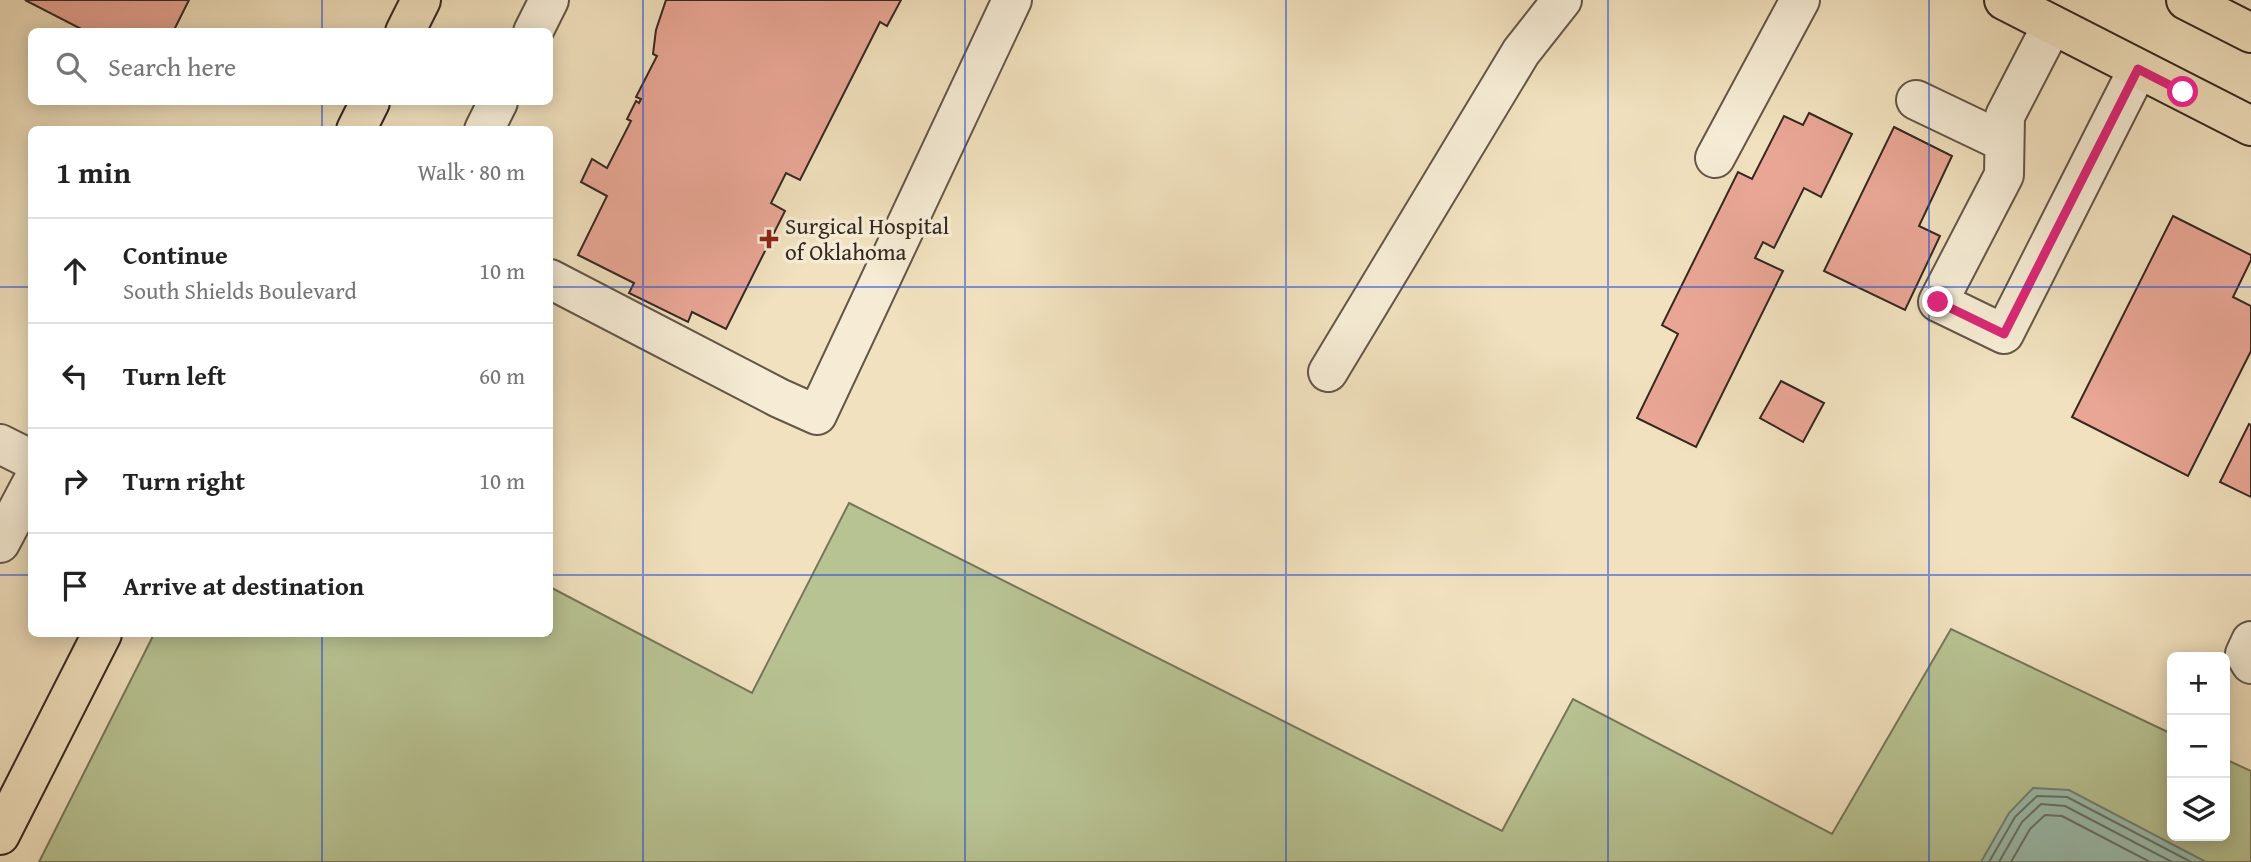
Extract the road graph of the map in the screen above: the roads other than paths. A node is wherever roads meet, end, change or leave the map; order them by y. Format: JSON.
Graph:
{"nodes":[{"id":1,"x":549,"y":0,"type":"edge"},
{"id":2,"x":1012,"y":0,"type":"edge"},
{"id":3,"x":1562,"y":0,"type":"edge"},
{"id":4,"x":1800,"y":0,"type":"edge"},
{"id":5,"x":2004,"y":0,"type":"edge"},
{"id":6,"x":2208,"y":5,"type":"edge"},
{"id":7,"x":2052,"y":25,"type":"junction"},
{"id":8,"x":535,"y":28,"type":"edge"},
{"id":9,"x":2251,"y":33,"type":"edge"},
{"id":10,"x":2138,"y":69,"type":"junction"},
{"id":11,"x":1916,"y":100,"type":"dead end"},
{"id":12,"x":368,"y":105,"type":"edge"},
{"id":13,"x":496,"y":105,"type":"edge"},
{"id":14,"x":358,"y":126,"type":"edge"},
{"id":15,"x":486,"y":126,"type":"edge"},
{"id":16,"x":2251,"y":126,"type":"edge"},
{"id":17,"x":2004,"y":142,"type":"junction"},
{"id":18,"x":1715,"y":158,"type":"dead end"},
{"id":19,"x":553,"y":281,"type":"edge"},
{"id":20,"x":1328,"y":372,"type":"dead end"},
{"id":21,"x":0,"y":444,"type":"edge"},
{"id":22,"x":28,"y":458,"type":"edge"},
{"id":23,"x":28,"y":490,"type":"edge"},
{"id":24,"x":0,"y":543,"type":"edge"},
{"id":25,"x":100,"y":637,"type":"edge"},
{"id":26,"x":2251,"y":641,"type":"edge"},
{"id":27,"x":2251,"y":664,"type":"edge"},
{"id":28,"x":0,"y":835,"type":"edge"}],
"edges":[{"from":1,"to":8,"type":"lane"},
{"from":2,"to":19,"type":"lane"},
{"from":3,"to":20,"type":"lane"},
{"from":4,"to":18,"type":"lane"},
{"from":5,"to":7,"type":"main road"},
{"from":6,"to":9,"type":"main road"},
{"from":7,"to":10,"type":"main road"},
{"from":7,"to":17,"type":"lane"},
{"from":10,"to":16,"type":"main road"},
{"from":10,"to":17,"type":"lane"},
{"from":11,"to":17,"type":"lane"},
{"from":12,"to":14,"type":"main road"},
{"from":13,"to":15,"type":"lane"},
{"from":21,"to":22,"type":"lane"},
{"from":23,"to":24,"type":"lane"},
{"from":25,"to":28,"type":"main road"},
{"from":26,"to":27,"type":"lane"}]}
